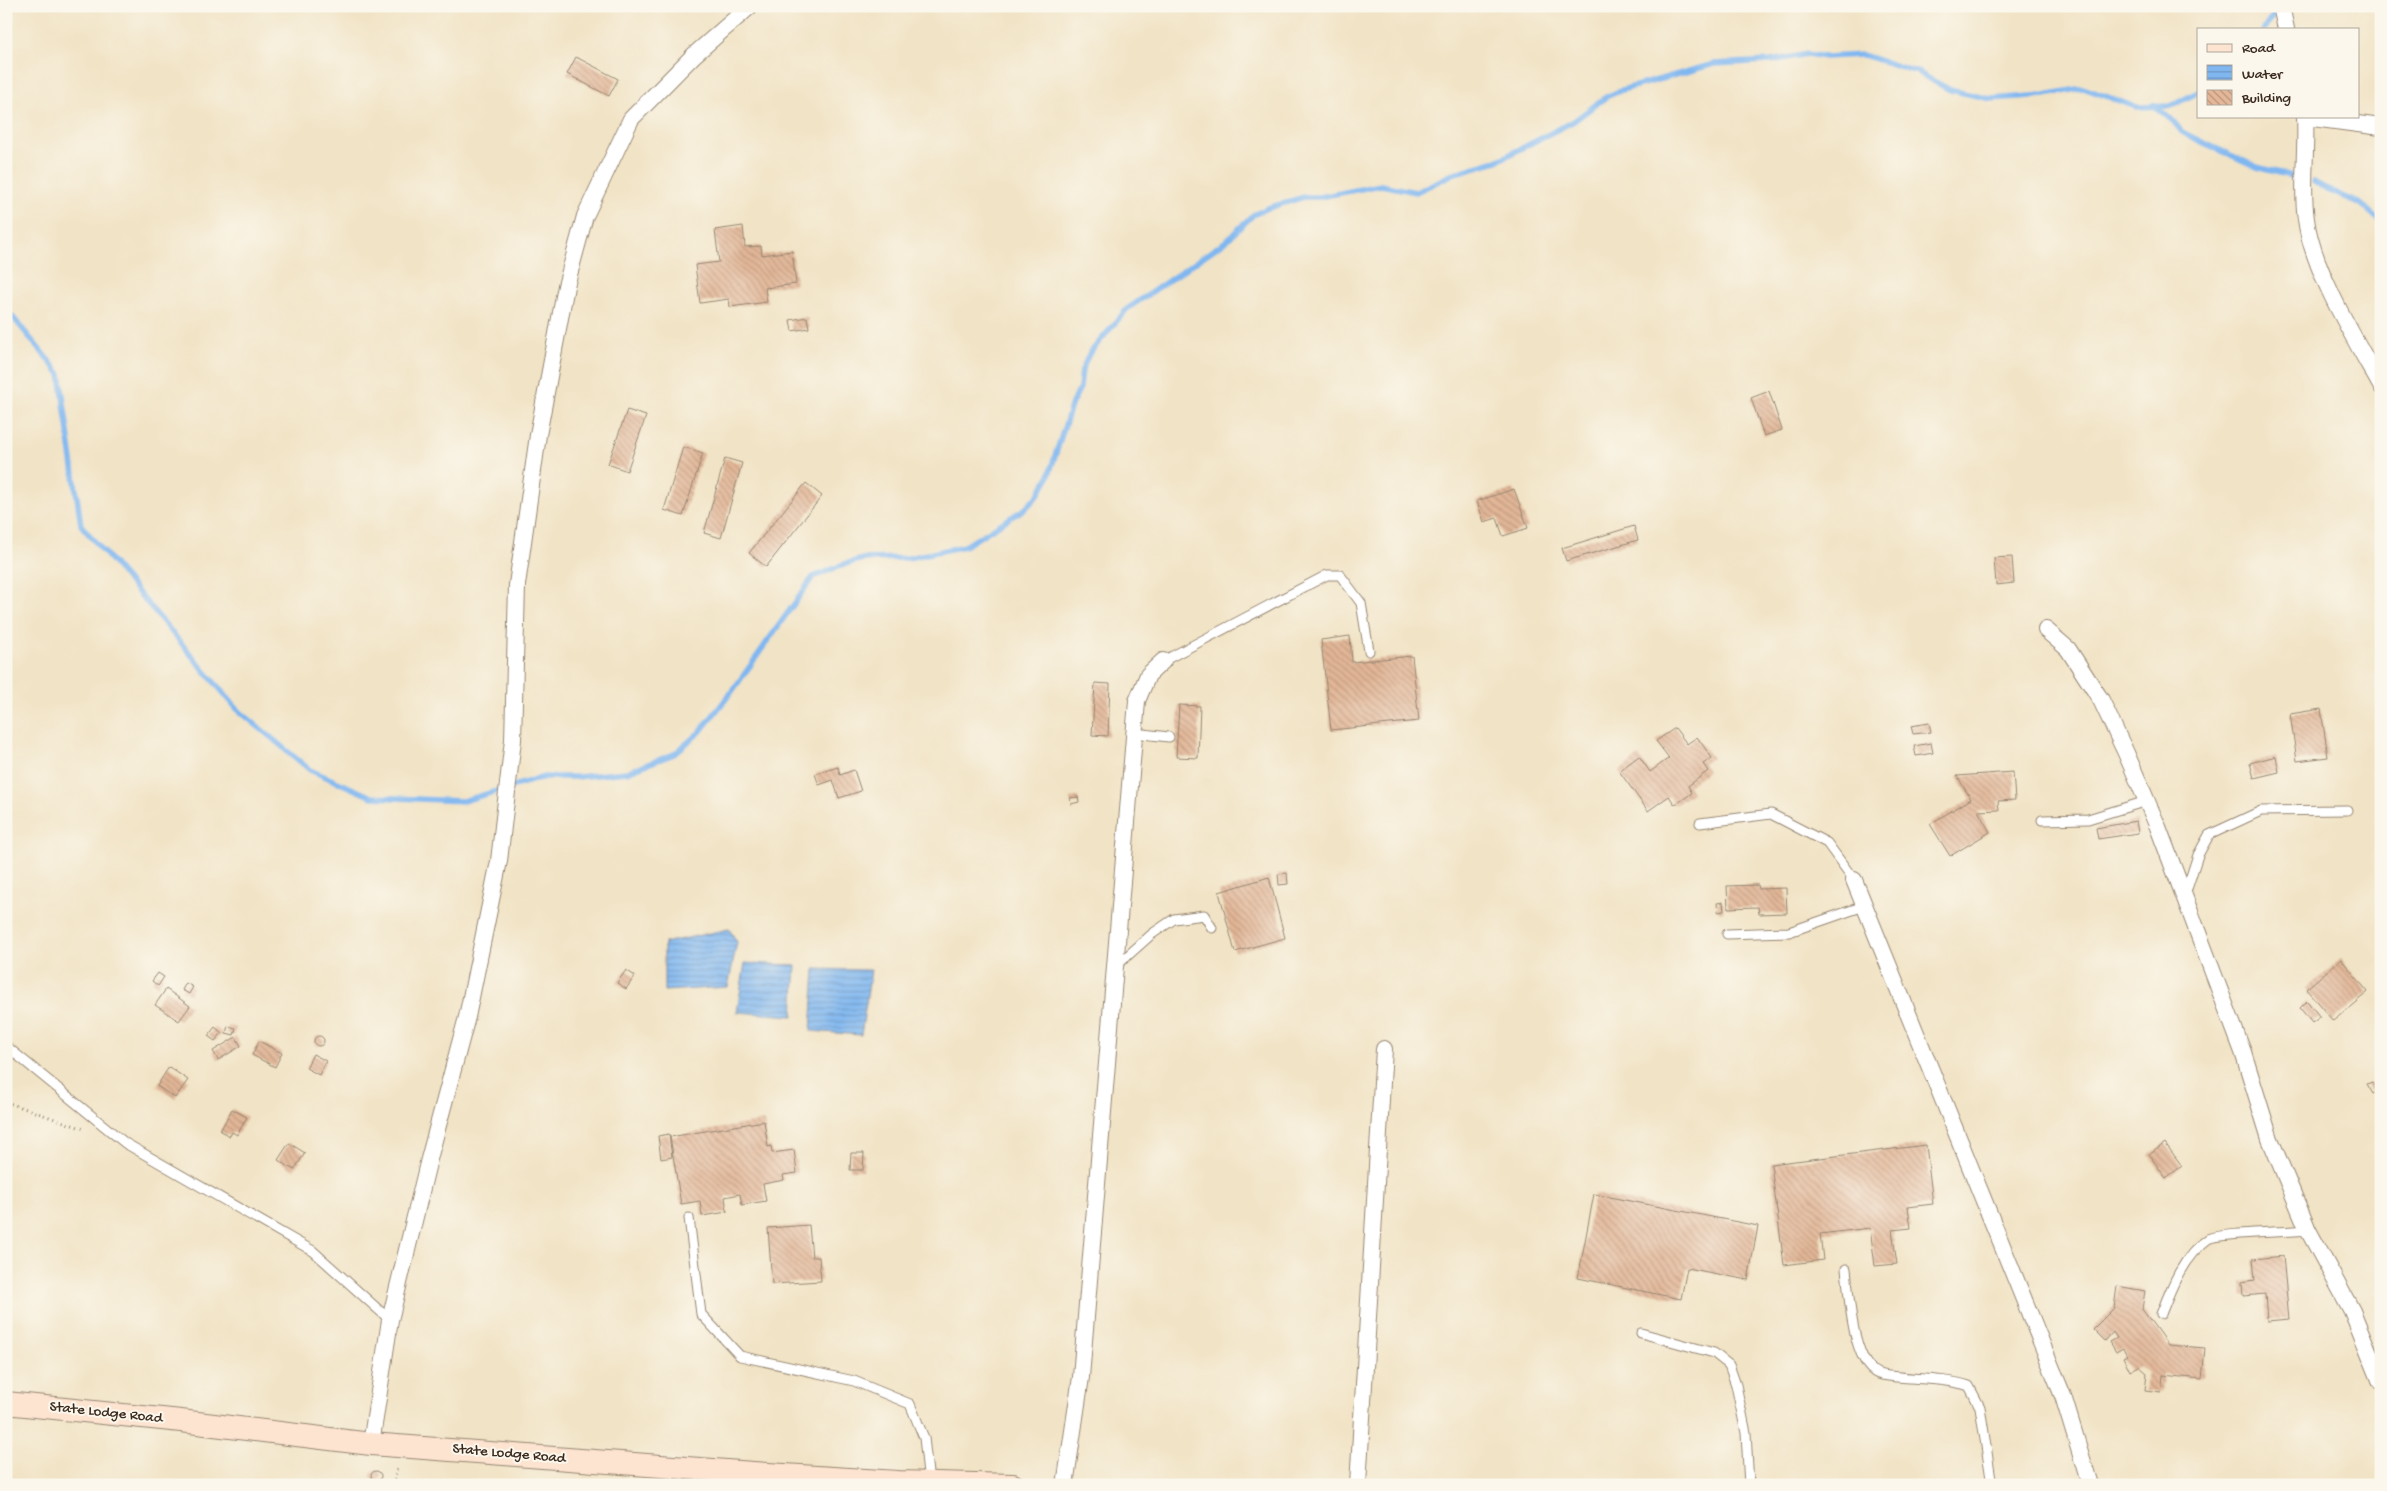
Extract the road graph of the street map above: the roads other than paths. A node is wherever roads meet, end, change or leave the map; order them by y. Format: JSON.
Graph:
{"nodes":[{"id":1,"x":750,"y":6,"type":"edge"},
{"id":2,"x":2281,"y":6,"type":"edge"},
{"id":3,"x":2286,"y":28,"type":"edge"},
{"id":4,"x":2305,"y":118,"type":"edge"},
{"id":5,"x":2319,"y":118,"type":"edge"},
{"id":6,"x":2381,"y":127,"type":"edge"},
{"id":7,"x":2381,"y":386,"type":"edge"},
{"id":8,"x":2046,"y":630,"type":"dead end"},
{"id":9,"x":1370,"y":651,"type":"dead end"},
{"id":10,"x":1163,"y":661,"type":"joint"},
{"id":11,"x":1134,"y":733,"type":"junction"},
{"id":12,"x":1169,"y":737,"type":"dead end"},
{"id":13,"x":2147,"y":801,"type":"junction"},
{"id":14,"x":2347,"y":810,"type":"dead end"},
{"id":15,"x":2042,"y":820,"type":"dead end"},
{"id":16,"x":1700,"y":823,"type":"dead end"},
{"id":17,"x":1854,"y":880,"type":"joint"},
{"id":18,"x":2184,"y":898,"type":"junction"},
{"id":19,"x":1864,"y":906,"type":"junction"},
{"id":20,"x":1212,"y":928,"type":"dead end"},
{"id":21,"x":1727,"y":934,"type":"dead end"},
{"id":22,"x":1116,"y":966,"type":"junction"},
{"id":23,"x":6,"y":1046,"type":"edge"},
{"id":24,"x":1384,"y":1049,"type":"dead end"},
{"id":25,"x":689,"y":1218,"type":"dead end"},
{"id":26,"x":2308,"y":1230,"type":"junction"},
{"id":27,"x":1846,"y":1268,"type":"dead end"},
{"id":28,"x":2161,"y":1314,"type":"dead end"},
{"id":29,"x":390,"y":1320,"type":"junction"},
{"id":30,"x":1641,"y":1333,"type":"dead end"},
{"id":31,"x":2381,"y":1382,"type":"edge"},
{"id":32,"x":6,"y":1404,"type":"edge"},
{"id":33,"x":371,"y":1444,"type":"junction"},
{"id":34,"x":929,"y":1482,"type":"junction"},
{"id":35,"x":1013,"y":1485,"type":"edge"},
{"id":36,"x":1065,"y":1485,"type":"edge"},
{"id":37,"x":1358,"y":1485,"type":"edge"},
{"id":38,"x":1749,"y":1485,"type":"edge"},
{"id":39,"x":1992,"y":1485,"type":"edge"},
{"id":40,"x":2090,"y":1485,"type":"edge"}],
"edges":[{"from":1,"to":29,"type":"street"},
{"from":2,"to":3,"type":"street"},
{"from":4,"to":7,"type":"street"},
{"from":5,"to":6,"type":"street"},
{"from":8,"to":13,"type":"street"},
{"from":9,"to":10,"type":"lane"},
{"from":10,"to":11,"type":"street"},
{"from":11,"to":12,"type":"lane"},
{"from":11,"to":22,"type":"street"},
{"from":13,"to":15,"type":"lane"},
{"from":13,"to":18,"type":"street"},
{"from":14,"to":18,"type":"lane"},
{"from":16,"to":17,"type":"lane"},
{"from":17,"to":19,"type":"street"},
{"from":18,"to":26,"type":"street"},
{"from":19,"to":21,"type":"lane"},
{"from":19,"to":40,"type":"street"},
{"from":20,"to":22,"type":"lane"},
{"from":22,"to":36,"type":"street"},
{"from":23,"to":29,"type":"lane"},
{"from":24,"to":37,"type":"street"},
{"from":25,"to":34,"type":"lane"},
{"from":26,"to":28,"type":"lane"},
{"from":26,"to":31,"type":"street"},
{"from":27,"to":39,"type":"lane"},
{"from":29,"to":33,"type":"street"},
{"from":30,"to":38,"type":"lane"},
{"from":32,"to":33,"type":"street","name":"State Lodge Road"},
{"from":33,"to":34,"type":"street","name":"State Lodge Road"},
{"from":34,"to":35,"type":"street","name":"State Lodge Road"}]}
